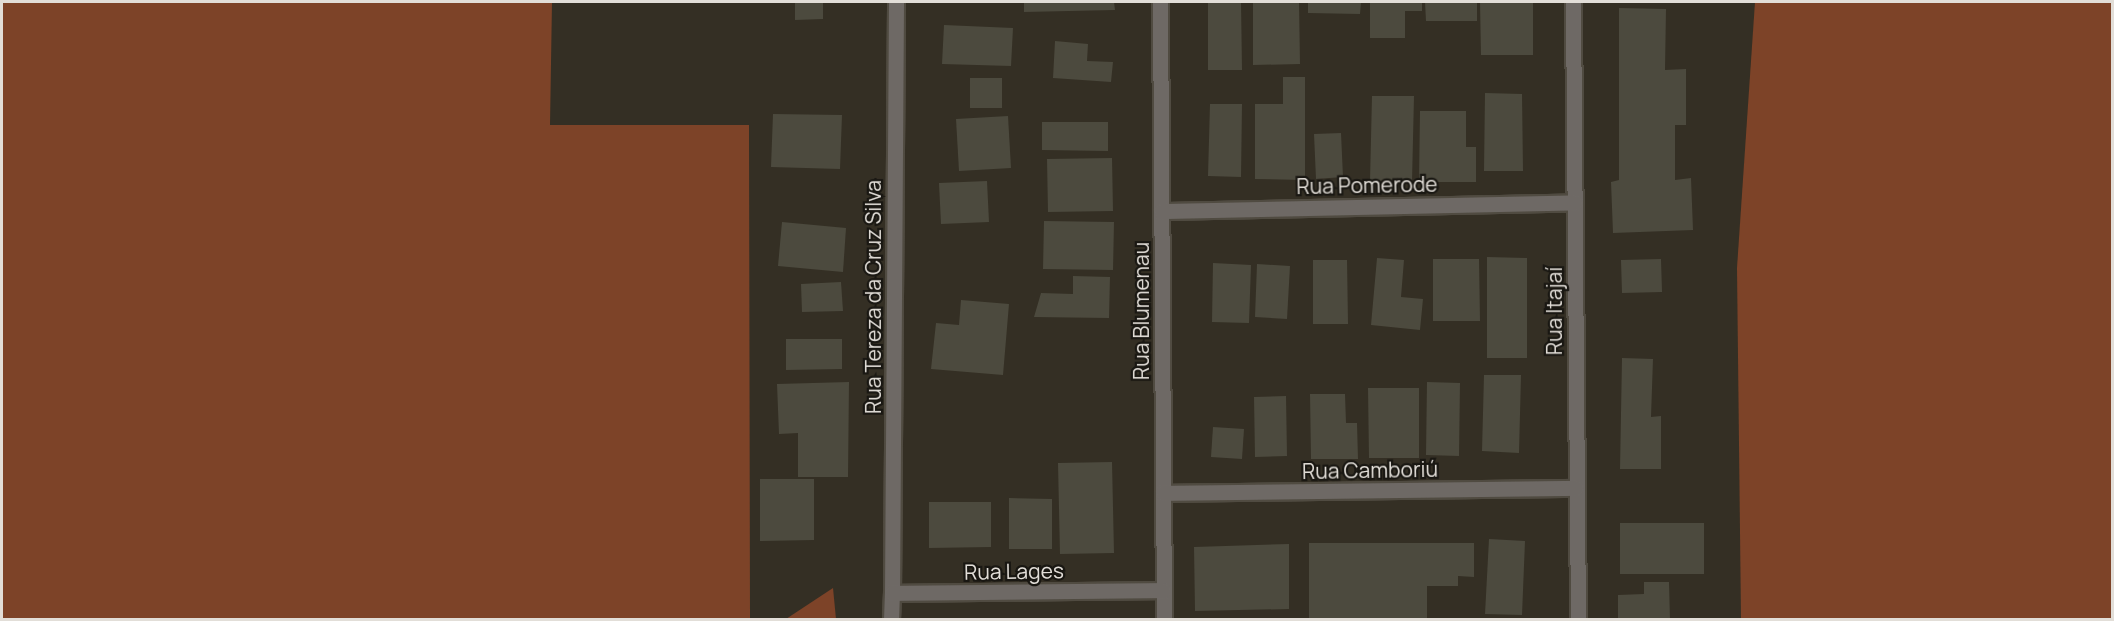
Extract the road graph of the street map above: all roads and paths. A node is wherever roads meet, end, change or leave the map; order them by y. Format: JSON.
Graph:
{"nodes":[{"id":1,"x":896,"y":2,"type":"edge"},
{"id":2,"x":1160,"y":2,"type":"edge"},
{"id":3,"x":1574,"y":2,"type":"edge"},
{"id":4,"x":1575,"y":202,"type":"junction"},
{"id":5,"x":1161,"y":210,"type":"junction"},
{"id":6,"x":1576,"y":488,"type":"junction"},
{"id":7,"x":1163,"y":494,"type":"junction"},
{"id":8,"x":1163,"y":590,"type":"junction"},
{"id":9,"x":892,"y":593,"type":"junction"},
{"id":10,"x":891,"y":620,"type":"edge"},
{"id":11,"x":1164,"y":620,"type":"edge"},
{"id":12,"x":1578,"y":620,"type":"edge"}],
"edges":[{"from":1,"to":9,"type":"street","name":"Rua Tereza da Cruz Silva"},
{"from":2,"to":5,"type":"street","name":"Rua Blumenau"},
{"from":3,"to":4,"type":"street","name":"Rua Itajaí"},
{"from":4,"to":5,"type":"street","name":"Rua Pomerode"},
{"from":4,"to":6,"type":"street","name":"Rua Itajaí"},
{"from":5,"to":7,"type":"street","name":"Rua Blumenau"},
{"from":6,"to":7,"type":"street","name":"Rua Camboriú"},
{"from":6,"to":12,"type":"street","name":"Rua Itajaí"},
{"from":7,"to":8,"type":"street","name":"Rua Blumenau"},
{"from":8,"to":9,"type":"street","name":"Rua Lages"},
{"from":8,"to":11,"type":"street","name":"Rua Blumenau"},
{"from":9,"to":10,"type":"street"}]}
